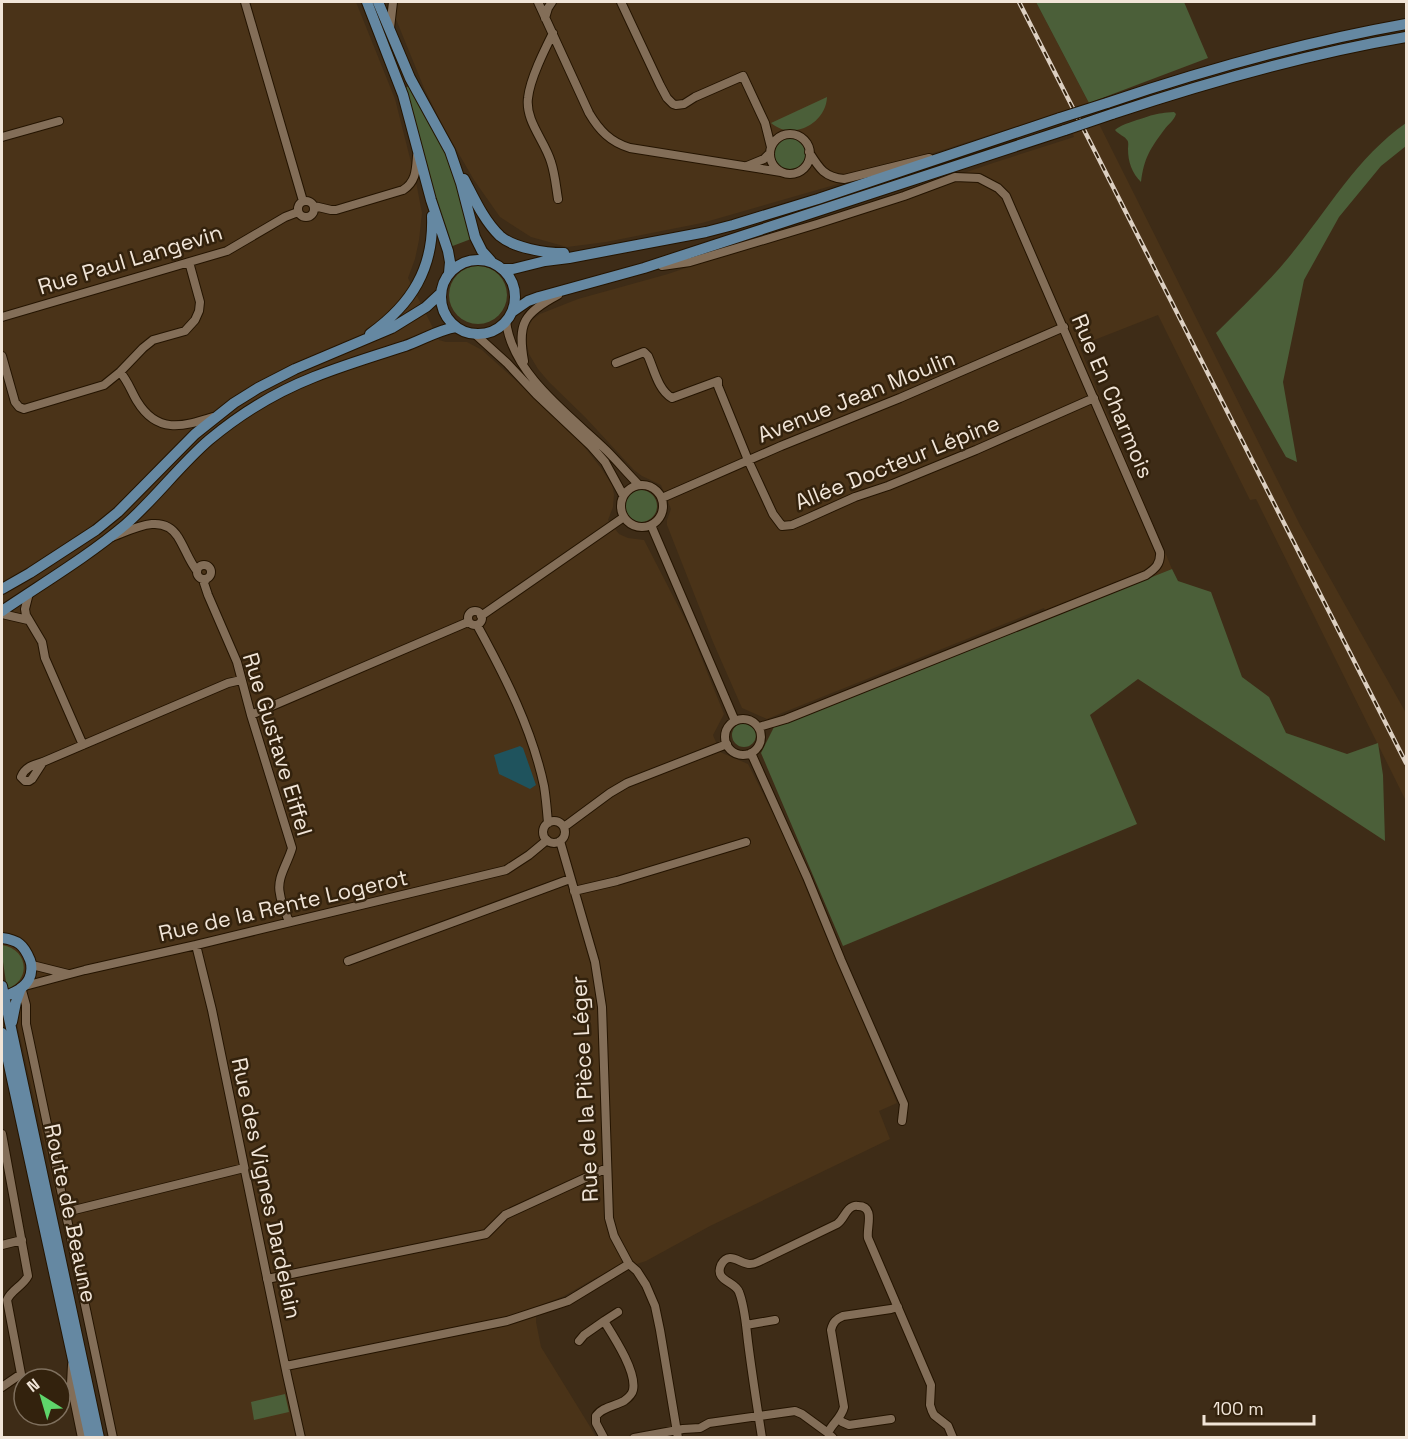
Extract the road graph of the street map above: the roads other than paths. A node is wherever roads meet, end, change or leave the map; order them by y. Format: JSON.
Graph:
{"nodes":[{"id":1,"x":245,"y":2,"type":"edge"},
{"id":2,"x":367,"y":2,"type":"edge"},
{"id":3,"x":378,"y":2,"type":"edge"},
{"id":4,"x":393,"y":2,"type":"edge"},
{"id":5,"x":538,"y":2,"type":"edge"},
{"id":6,"x":550,"y":2,"type":"edge"},
{"id":7,"x":621,"y":2,"type":"edge"},
{"id":8,"x":545,"y":18,"type":"junction"},
{"id":9,"x":1407,"y":24,"type":"edge"},
{"id":10,"x":390,"y":31,"type":"junction"},
{"id":11,"x":553,"y":33,"type":"junction"},
{"id":12,"x":1407,"y":37,"type":"edge"},
{"id":13,"x":60,"y":121,"type":"dead end"},
{"id":14,"x":765,"y":123,"type":"junction"},
{"id":15,"x":784,"y":135,"type":"junction"},
{"id":16,"x":2,"y":137,"type":"edge"},
{"id":17,"x":418,"y":146,"type":"junction"},
{"id":18,"x":770,"y":150,"type":"junction"},
{"id":19,"x":450,"y":151,"type":"junction"},
{"id":20,"x":809,"y":152,"type":"junction"},
{"id":21,"x":956,"y":153,"type":"junction"},
{"id":22,"x":746,"y":166,"type":"junction"},
{"id":23,"x":781,"y":172,"type":"junction"},
{"id":24,"x":558,"y":199,"type":"dead end"},
{"id":25,"x":431,"y":200,"type":"junction"},
{"id":26,"x":303,"y":201,"type":"junction"},
{"id":27,"x":314,"y":206,"type":"junction"},
{"id":28,"x":298,"y":212,"type":"junction"},
{"id":29,"x":603,"y":250,"type":"junction"},
{"id":30,"x":491,"y":261,"type":"junction"},
{"id":31,"x":189,"y":262,"type":"junction"},
{"id":32,"x":644,"y":268,"type":"junction"},
{"id":33,"x":503,"y":269,"type":"junction"},
{"id":34,"x":449,"y":273,"type":"junction"},
{"id":35,"x":572,"y":287,"type":"junction"},
{"id":36,"x":440,"y":294,"type":"junction"},
{"id":37,"x":2,"y":317,"type":"edge"},
{"id":38,"x":509,"y":317,"type":"junction"},
{"id":39,"x":456,"y":327,"type":"junction"},
{"id":40,"x":1064,"y":327,"type":"junction"},
{"id":41,"x":476,"y":334,"type":"junction"},
{"id":42,"x":352,"y":345,"type":"junction"},
{"id":43,"x":2,"y":356,"type":"edge"},
{"id":44,"x":616,"y":363,"type":"dead end"},
{"id":45,"x":526,"y":370,"type":"junction"},
{"id":46,"x":120,"y":372,"type":"junction"},
{"id":47,"x":1094,"y":398,"type":"junction"},
{"id":48,"x":216,"y":416,"type":"junction"},
{"id":49,"x":748,"y":460,"type":"junction"},
{"id":50,"x":639,"y":485,"type":"junction"},
{"id":51,"x":623,"y":495,"type":"junction"},
{"id":52,"x":662,"y":498,"type":"junction"},
{"id":53,"x":624,"y":517,"type":"junction"},
{"id":54,"x":651,"y":525,"type":"junction"},
{"id":55,"x":106,"y":540,"type":"junction"},
{"id":56,"x":2,"y":589,"type":"edge"},
{"id":57,"x":29,"y":593,"type":"junction"},
{"id":58,"x":2,"y":613,"type":"edge"},
{"id":59,"x":482,"y":616,"type":"junction"},
{"id":60,"x":28,"y":620,"type":"junction"},
{"id":61,"x":473,"y":624,"type":"junction"},
{"id":62,"x":241,"y":681,"type":"junction"},
{"id":63,"x":251,"y":715,"type":"junction"},
{"id":64,"x":735,"y":721,"type":"junction"},
{"id":65,"x":759,"y":727,"type":"junction"},
{"id":66,"x":727,"y":744,"type":"junction"},
{"id":67,"x":83,"y":745,"type":"junction"},
{"id":68,"x":751,"y":753,"type":"junction"},
{"id":69,"x":43,"y":762,"type":"dead end"},
{"id":70,"x":548,"y":823,"type":"junction"},
{"id":71,"x":564,"y":827,"type":"junction"},
{"id":72,"x":547,"y":840,"type":"junction"},
{"id":73,"x":560,"y":841,"type":"junction"},
{"id":74,"x":746,"y":842,"type":"dead end"},
{"id":75,"x":570,"y":879,"type":"junction"},
{"id":76,"x":574,"y":891,"type":"junction"},
{"id":77,"x":289,"y":922,"type":"junction"},
{"id":78,"x":2,"y":929,"type":"edge"},
{"id":79,"x":2,"y":938,"type":"edge"},
{"id":80,"x":16,"y":942,"type":"junction"},
{"id":81,"x":196,"y":945,"type":"junction"},
{"id":82,"x":348,"y":961,"type":"dead end"},
{"id":83,"x":32,"y":964,"type":"junction"},
{"id":84,"x":69,"y":974,"type":"junction"},
{"id":85,"x":21,"y":987,"type":"junction"},
{"id":86,"x":2,"y":993,"type":"edge"},
{"id":87,"x":6,"y":1031,"type":"edge"},
{"id":88,"x":902,"y":1121,"type":"dead end"},
{"id":89,"x":2,"y":1134,"type":"edge"},
{"id":90,"x":4,"y":1158,"type":"edge"},
{"id":91,"x":244,"y":1168,"type":"junction"},
{"id":92,"x":607,"y":1168,"type":"junction"},
{"id":93,"x":66,"y":1212,"type":"junction"},
{"id":94,"x":22,"y":1240,"type":"junction"},
{"id":95,"x":2,"y":1245,"type":"edge"},
{"id":96,"x":629,"y":1264,"type":"junction"},
{"id":97,"x":267,"y":1279,"type":"junction"},
{"id":98,"x":898,"y":1307,"type":"junction"},
{"id":99,"x":5,"y":1309,"type":"edge"},
{"id":100,"x":618,"y":1312,"type":"dead end"},
{"id":101,"x":775,"y":1320,"type":"dead end"},
{"id":102,"x":604,"y":1321,"type":"junction"},
{"id":103,"x":746,"y":1325,"type":"junction"},
{"id":104,"x":579,"y":1341,"type":"dead end"},
{"id":105,"x":72,"y":1356,"type":"junction"},
{"id":106,"x":286,"y":1366,"type":"junction"},
{"id":107,"x":2,"y":1388,"type":"edge"},
{"id":108,"x":758,"y":1416,"type":"junction"},
{"id":109,"x":839,"y":1419,"type":"junction"},
{"id":110,"x":891,"y":1419,"type":"dead end"},
{"id":111,"x":677,"y":1434,"type":"edge"},
{"id":112,"x":830,"y":1435,"type":"edge"},
{"id":113,"x":82,"y":1437,"type":"edge"},
{"id":114,"x":90,"y":1437,"type":"edge"},
{"id":115,"x":99,"y":1437,"type":"edge"},
{"id":116,"x":113,"y":1437,"type":"edge"},
{"id":117,"x":301,"y":1437,"type":"edge"},
{"id":118,"x":604,"y":1437,"type":"edge"},
{"id":119,"x":634,"y":1437,"type":"edge"},
{"id":120,"x":762,"y":1437,"type":"edge"},
{"id":121,"x":953,"y":1437,"type":"edge"}],
"edges":[{"from":1,"to":26,"type":"street"},
{"from":2,"to":17,"type":"main road"},
{"from":3,"to":10,"type":"main road"},
{"from":4,"to":10,"type":"street"},
{"from":5,"to":8,"type":"street"},
{"from":6,"to":8,"type":"street"},
{"from":7,"to":14,"type":"street"},
{"from":8,"to":11,"type":"street"},
{"from":9,"to":21,"type":"main road","bridge":true},
{"from":10,"to":19,"type":"main road"},
{"from":11,"to":22,"type":"street"},
{"from":11,"to":24,"type":"street"},
{"from":12,"to":32,"type":"main road","bridge":true},
{"from":13,"to":16,"type":"street"},
{"from":14,"to":15,"type":"street"},
{"from":14,"to":18,"type":"street"},
{"from":15,"to":18,"type":"street"},
{"from":15,"to":20,"type":"street"},
{"from":17,"to":25,"type":"main road"},
{"from":17,"to":27,"type":"street"},
{"from":18,"to":22,"type":"street"},
{"from":18,"to":23,"type":"street"},
{"from":19,"to":29,"type":"main road"},
{"from":19,"to":30,"type":"main road"},
{"from":20,"to":21,"type":"street"},
{"from":20,"to":23,"type":"street"},
{"from":21,"to":29,"type":"main road"},
{"from":22,"to":23,"type":"street"},
{"from":25,"to":34,"type":"main road"},
{"from":25,"to":42,"type":"main road"},
{"from":26,"to":27,"type":"street"},
{"from":26,"to":28,"type":"street"},
{"from":27,"to":28,"type":"street"},
{"from":28,"to":31,"type":"street","name":"Rue Paul Langevin"},
{"from":29,"to":33,"type":"main road"},
{"from":30,"to":33,"type":"main road"},
{"from":30,"to":34,"type":"main road"},
{"from":31,"to":37,"type":"street","name":"Rue Paul Langevin"},
{"from":31,"to":46,"type":"street"},
{"from":32,"to":35,"type":"main road"},
{"from":32,"to":40,"type":"street","name":"Rue En Charmois"},
{"from":33,"to":38,"type":"main road"},
{"from":34,"to":36,"type":"main road"},
{"from":35,"to":38,"type":"main road"},
{"from":35,"to":45,"type":"street"},
{"from":36,"to":39,"type":"main road"},
{"from":36,"to":42,"type":"main road"},
{"from":38,"to":41,"type":"main road"},
{"from":38,"to":45,"type":"street"},
{"from":39,"to":41,"type":"main road"},
{"from":39,"to":55,"type":"main road"},
{"from":40,"to":47,"type":"street","name":"Rue En Charmois"},
{"from":40,"to":49,"type":"street","name":"Avenue Jean Moulin"},
{"from":41,"to":51,"type":"street"},
{"from":42,"to":48,"type":"main road"},
{"from":43,"to":46,"type":"street"},
{"from":44,"to":49,"type":"street"},
{"from":45,"to":50,"type":"street"},
{"from":46,"to":48,"type":"street"},
{"from":47,"to":49,"type":"street","name":"Allée Docteur Lépine"},
{"from":47,"to":65,"type":"street","name":"Rue En Charmois"},
{"from":48,"to":56,"type":"main road"},
{"from":49,"to":52,"type":"street","name":"Avenue Jean Moulin"},
{"from":50,"to":51,"type":"street"},
{"from":50,"to":52,"type":"street"},
{"from":51,"to":53,"type":"street"},
{"from":52,"to":54,"type":"street"},
{"from":53,"to":54,"type":"street"},
{"from":53,"to":59,"type":"street"},
{"from":54,"to":64,"type":"street"},
{"from":55,"to":57,"type":"main road"},
{"from":55,"to":62,"type":"street","name":"Rue Gustave Eiffel"},
{"from":57,"to":58,"type":"main road"},
{"from":57,"to":60,"type":"street"},
{"from":58,"to":60,"type":"street"},
{"from":59,"to":61,"type":"street"},
{"from":59,"to":61,"type":"street"},
{"from":60,"to":67,"type":"street"},
{"from":61,"to":63,"type":"street"},
{"from":61,"to":70,"type":"street"},
{"from":62,"to":63,"type":"street","name":"Rue Gustave Eiffel"},
{"from":62,"to":67,"type":"street"},
{"from":63,"to":77,"type":"street","name":"Rue Gustave Eiffel"},
{"from":64,"to":65,"type":"street"},
{"from":64,"to":66,"type":"street"},
{"from":65,"to":68,"type":"street"},
{"from":66,"to":68,"type":"street"},
{"from":66,"to":71,"type":"street"},
{"from":67,"to":69,"type":"street"},
{"from":68,"to":88,"type":"street"},
{"from":70,"to":71,"type":"street"},
{"from":70,"to":72,"type":"street"},
{"from":71,"to":73,"type":"street"},
{"from":72,"to":73,"type":"street"},
{"from":72,"to":77,"type":"street","name":"Rue de la Rente Logerot"},
{"from":73,"to":75,"type":"street","name":"Rue de la Pièce Léger"},
{"from":74,"to":76,"type":"street"},
{"from":75,"to":76,"type":"street","name":"Rue de la Pièce Léger"},
{"from":75,"to":82,"type":"street"},
{"from":76,"to":92,"type":"street","name":"Rue de la Pièce Léger"},
{"from":77,"to":81,"type":"street","name":"Rue de la Rente Logerot"},
{"from":78,"to":80,"type":"main road"},
{"from":79,"to":80,"type":"main road"},
{"from":80,"to":83,"type":"main road"},
{"from":81,"to":84,"type":"street","name":"Rue de la Rente Logerot"},
{"from":81,"to":91,"type":"street","name":"Rue des Vignes Dardelain"},
{"from":83,"to":84,"type":"street","name":"Rue de la Rente Logerot"},
{"from":83,"to":85,"type":"main road"},
{"from":84,"to":85,"type":"street","name":"Rue de la Rente Logerot"},
{"from":85,"to":86,"type":"main road","name":"Route de Beaune"},
{"from":85,"to":87,"type":"main road"},
{"from":85,"to":93,"type":"street"},
{"from":86,"to":87,"type":"main road","name":"Route de Beaune"},
{"from":87,"to":105,"type":"main road","name":"Route de Beaune"},
{"from":87,"to":115,"type":"main road","name":"Route de Beaune"},
{"from":89,"to":90,"type":"street"},
{"from":90,"to":94,"type":"street"},
{"from":91,"to":93,"type":"street"},
{"from":91,"to":97,"type":"street","name":"Rue des Vignes Dardelain"},
{"from":92,"to":96,"type":"street","name":"Rue de la Pièce Léger"},
{"from":92,"to":97,"type":"street"},
{"from":93,"to":116,"type":"street"},
{"from":94,"to":95,"type":"street"},
{"from":94,"to":99,"type":"street"},
{"from":96,"to":106,"type":"street"},
{"from":96,"to":111,"type":"street","name":"Rue de la Pièce Léger"},
{"from":97,"to":106,"type":"street","name":"Rue des Vignes Dardelain"},
{"from":98,"to":103,"type":"street"},
{"from":98,"to":109,"type":"street"},
{"from":98,"to":121,"type":"street"},
{"from":99,"to":107,"type":"street"},
{"from":100,"to":102,"type":"street"},
{"from":101,"to":103,"type":"street"},
{"from":102,"to":104,"type":"street"},
{"from":102,"to":118,"type":"street"},
{"from":103,"to":108,"type":"street"},
{"from":105,"to":113,"type":"street","name":"Route de Beaune"},
{"from":105,"to":114,"type":"main road","name":"Route de Beaune"},
{"from":106,"to":117,"type":"street","name":"Rue des Vignes Dardelain"},
{"from":108,"to":111,"type":"street"},
{"from":108,"to":112,"type":"street"},
{"from":108,"to":120,"type":"street"},
{"from":109,"to":110,"type":"street"},
{"from":109,"to":112,"type":"street"},
{"from":111,"to":119,"type":"street"}]}
